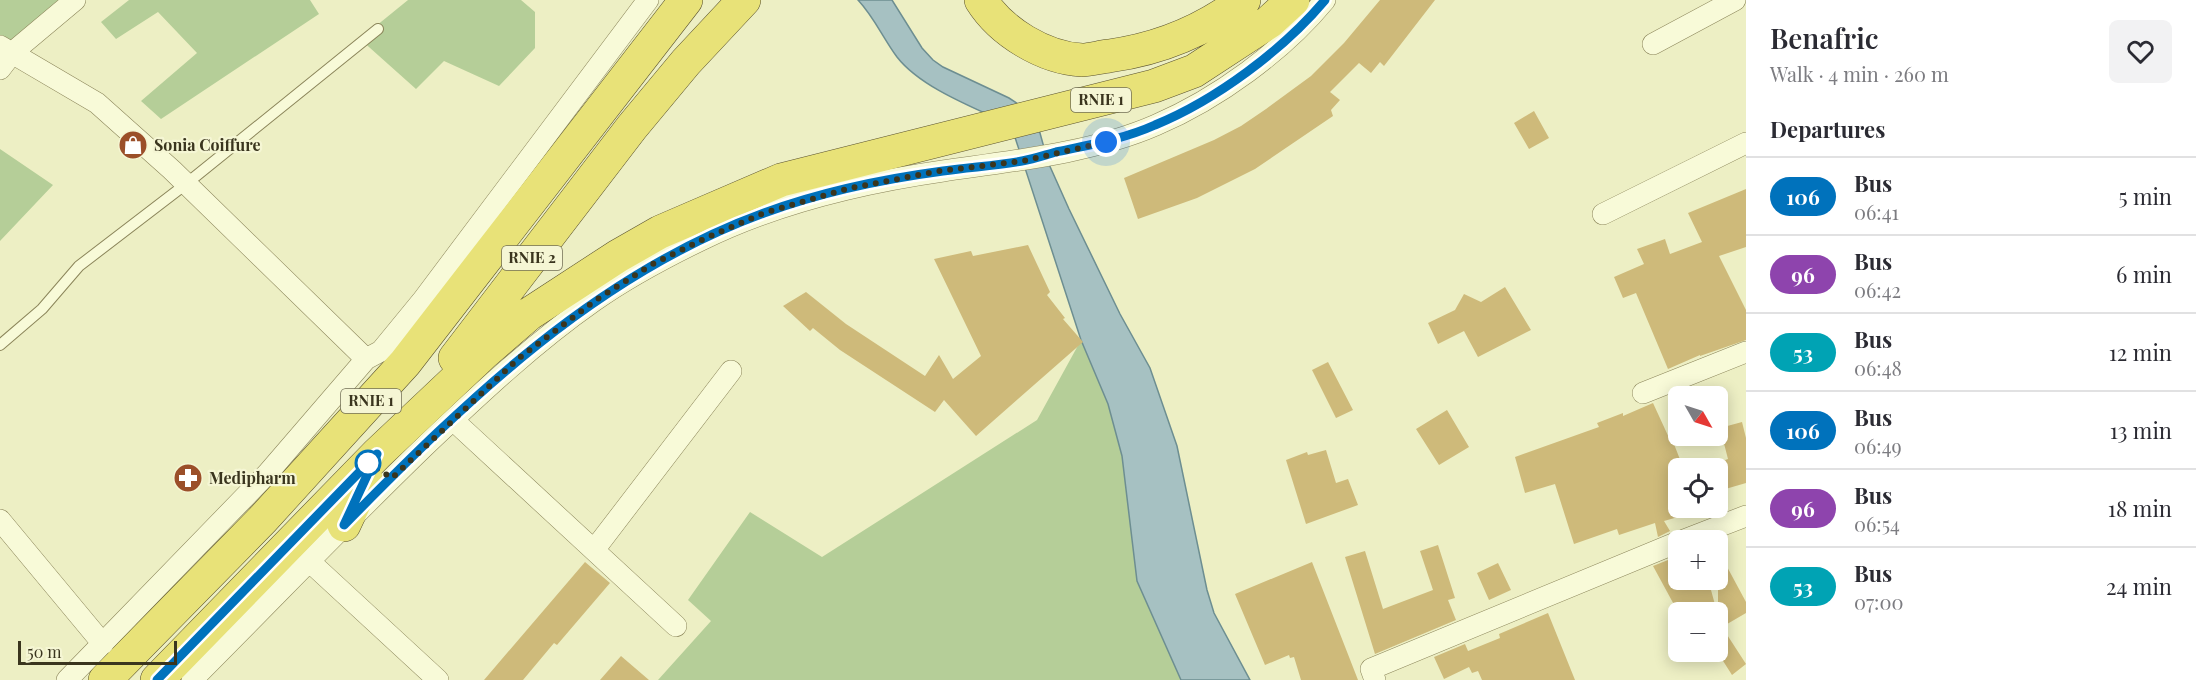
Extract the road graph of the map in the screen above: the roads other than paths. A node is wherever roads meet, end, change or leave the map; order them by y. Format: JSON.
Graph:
{"nodes":[{"id":1,"x":75,"y":0,"type":"edge"},
{"id":2,"x":648,"y":0,"type":"edge"},
{"id":3,"x":686,"y":0,"type":"edge"},
{"id":4,"x":702,"y":0,"type":"edge"},
{"id":5,"x":744,"y":0,"type":"edge"},
{"id":6,"x":981,"y":0,"type":"edge"},
{"id":7,"x":1244,"y":0,"type":"edge"},
{"id":8,"x":1293,"y":0,"type":"edge"},
{"id":9,"x":1325,"y":0,"type":"edge"},
{"id":10,"x":1735,"y":0,"type":"edge"},
{"id":11,"x":378,"y":29,"type":"dead end"},
{"id":12,"x":1653,"y":44,"type":"dead end"},
{"id":13,"x":650,"y":49,"type":"junction"},
{"id":14,"x":4,"y":56,"type":"edge"},
{"id":15,"x":1746,"y":143,"type":"edge"},
{"id":16,"x":186,"y":184,"type":"junction"},
{"id":17,"x":1603,"y":214,"type":"dead end"},
{"id":18,"x":0,"y":345,"type":"edge"},
{"id":19,"x":1746,"y":352,"type":"edge"},
{"id":20,"x":366,"y":359,"type":"junction"},
{"id":21,"x":731,"y":371,"type":"dead end"},
{"id":22,"x":1643,"y":393,"type":"dead end"},
{"id":23,"x":453,"y":420,"type":"junction"},
{"id":24,"x":377,"y":454,"type":"junction"},
{"id":25,"x":1746,"y":516,"type":"edge"},
{"id":26,"x":0,"y":520,"type":"edge"},
{"id":27,"x":344,"y":525,"type":"junction"},
{"id":28,"x":1710,"y":530,"type":"edge"},
{"id":29,"x":1668,"y":547,"type":"edge"},
{"id":30,"x":594,"y":550,"type":"junction"},
{"id":31,"x":309,"y":561,"type":"junction"},
{"id":32,"x":676,"y":626,"type":"dead end"},
{"id":33,"x":103,"y":644,"type":"junction"},
{"id":34,"x":1377,"y":676,"type":"edge"},
{"id":35,"x":67,"y":680,"type":"edge"},
{"id":36,"x":105,"y":680,"type":"edge"},
{"id":37,"x":157,"y":680,"type":"edge"},
{"id":38,"x":192,"y":680,"type":"edge"},
{"id":39,"x":438,"y":680,"type":"edge"}],
"edges":[{"from":1,"to":14,"type":"street"},
{"from":2,"to":20,"type":"street"},
{"from":3,"to":13,"type":"highway","number":"RNIE 1"},
{"from":4,"to":13,"type":"highway"},
{"from":5,"to":24,"type":"highway","name":"RNIE 2","number":"RNIE 2"},
{"from":6,"to":7,"type":"highway"},
{"from":8,"to":24,"type":"highway","number":"RNIE 1"},
{"from":9,"to":23,"type":"street"},
{"from":10,"to":12,"type":"street"},
{"from":11,"to":16,"type":"lane"},
{"from":13,"to":36,"type":"highway","number":"RNIE 1"},
{"from":14,"to":16,"type":"street"},
{"from":15,"to":17,"type":"street"},
{"from":16,"to":18,"type":"lane"},
{"from":16,"to":20,"type":"street"},
{"from":19,"to":22,"type":"street"},
{"from":20,"to":33,"type":"street"},
{"from":21,"to":30,"type":"street"},
{"from":23,"to":27,"type":"street"},
{"from":23,"to":30,"type":"street"},
{"from":24,"to":27,"type":"highway"},
{"from":24,"to":37,"type":"highway","number":"RNIE 1"},
{"from":25,"to":28,"type":"street"},
{"from":26,"to":33,"type":"street"},
{"from":27,"to":31,"type":"street"},
{"from":29,"to":34,"type":"street"},
{"from":30,"to":32,"type":"street"},
{"from":31,"to":38,"type":"street"},
{"from":31,"to":39,"type":"street"},
{"from":33,"to":35,"type":"street"}]}
